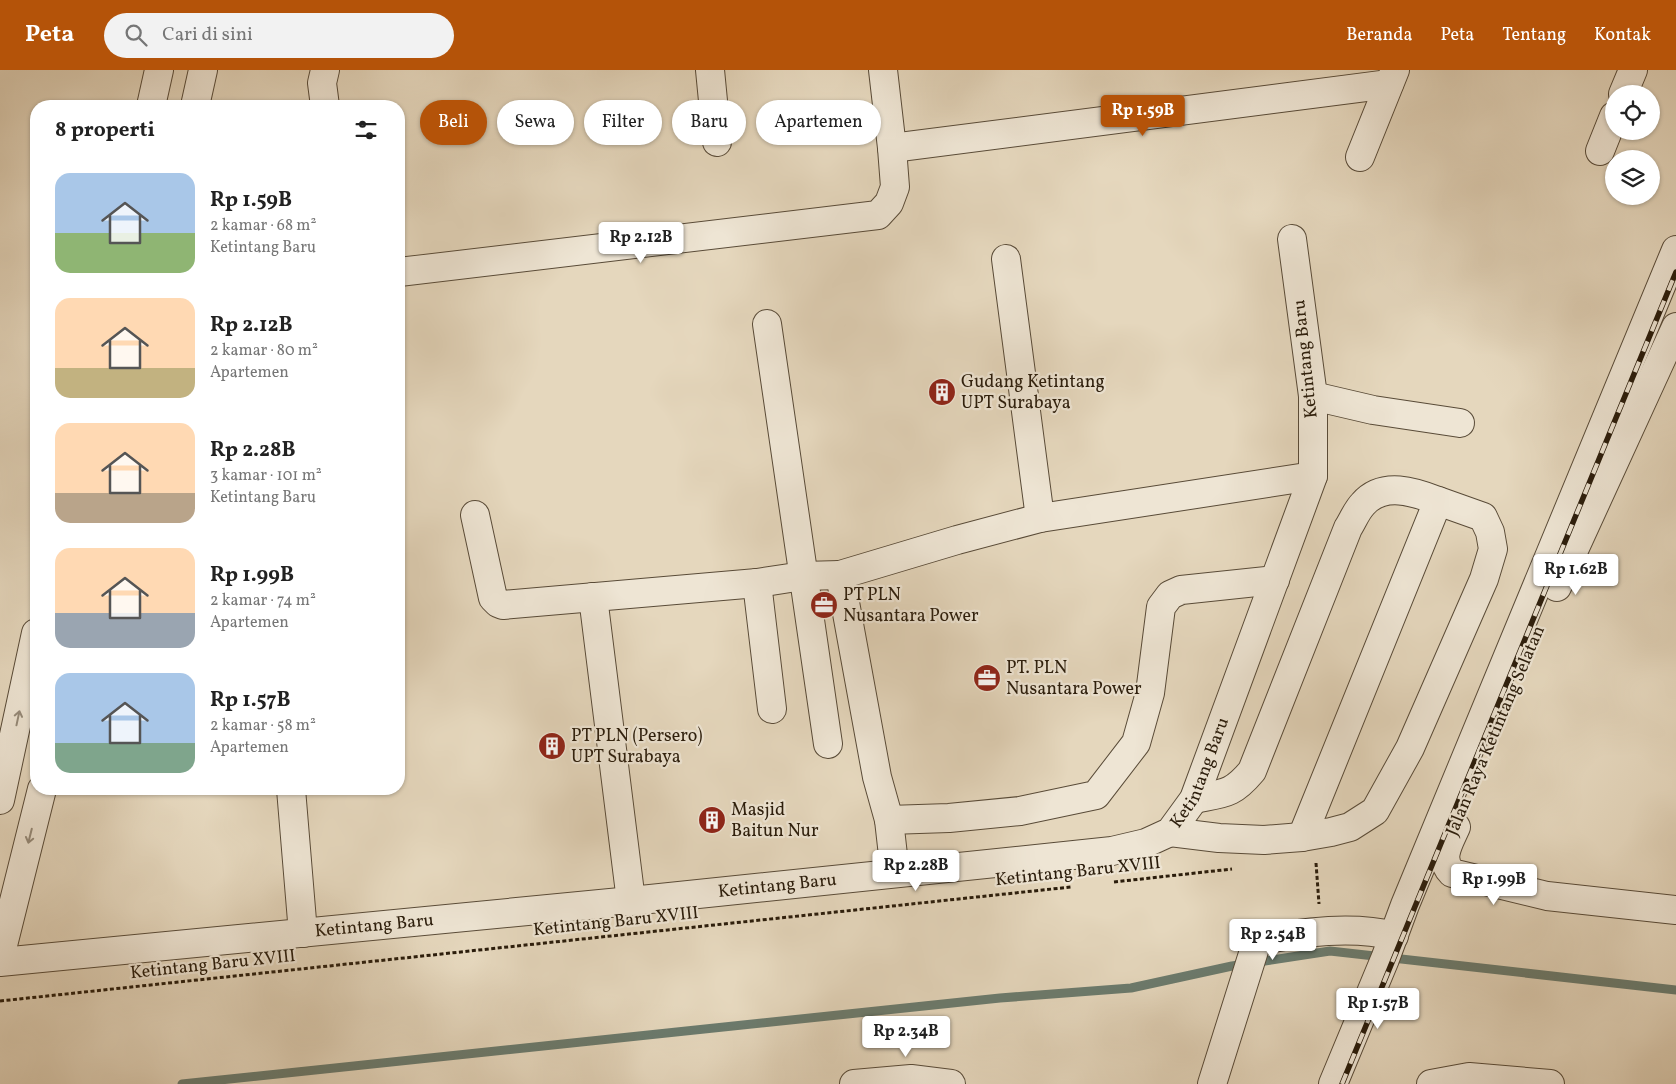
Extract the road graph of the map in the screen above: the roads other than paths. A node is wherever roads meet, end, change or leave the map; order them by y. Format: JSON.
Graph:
{"nodes":[{"id":1,"x":159,"y":70,"type":"edge"},
{"id":2,"x":203,"y":70,"type":"edge"},
{"id":3,"x":325,"y":70,"type":"edge"},
{"id":4,"x":710,"y":70,"type":"edge"},
{"id":5,"x":884,"y":70,"type":"edge"},
{"id":6,"x":1633,"y":70,"type":"edge"},
{"id":7,"x":1392,"y":77,"type":"edge"},
{"id":8,"x":1627,"y":85,"type":"edge"},
{"id":9,"x":152,"y":100,"type":"edge"},
{"id":10,"x":196,"y":100,"type":"edge"},
{"id":11,"x":324,"y":100,"type":"edge"},
{"id":12,"x":713,"y":100,"type":"edge"},
{"id":13,"x":1605,"y":138,"type":"edge"},
{"id":14,"x":892,"y":148,"type":"junction"},
{"id":15,"x":1600,"y":151,"type":"dead end"},
{"id":16,"x":1360,"y":157,"type":"dead end"},
{"id":17,"x":1292,"y":239,"type":"dead end"},
{"id":18,"x":1676,"y":250,"type":"edge"},
{"id":19,"x":1006,"y":259,"type":"dead end"},
{"id":20,"x":405,"y":271,"type":"edge"},
{"id":21,"x":767,"y":324,"type":"dead end"},
{"id":22,"x":1676,"y":327,"type":"edge"},
{"id":23,"x":1313,"y":396,"type":"junction"},
{"id":24,"x":1460,"y":423,"type":"dead end"},
{"id":25,"x":1312,"y":476,"type":"junction"},
{"id":26,"x":1438,"y":501,"type":"junction"},
{"id":27,"x":475,"y":515,"type":"dead end"},
{"id":28,"x":1040,"y":518,"type":"junction"},
{"id":29,"x":840,"y":575,"type":"junction"},
{"id":30,"x":803,"y":576,"type":"junction"},
{"id":31,"x":1276,"y":580,"type":"junction"},
{"id":32,"x":757,"y":583,"type":"junction"},
{"id":33,"x":593,"y":597,"type":"junction"},
{"id":34,"x":30,"y":661,"type":"edge"},
{"id":35,"x":772,"y":709,"type":"dead end"},
{"id":36,"x":828,"y":744,"type":"dead end"},
{"id":37,"x":40,"y":795,"type":"edge"},
{"id":38,"x":292,"y":795,"type":"edge"},
{"id":39,"x":1194,"y":799,"type":"junction"},
{"id":40,"x":0,"y":800,"type":"edge"},
{"id":41,"x":889,"y":820,"type":"junction"},
{"id":42,"x":1170,"y":832,"type":"junction"},
{"id":43,"x":1302,"y":837,"type":"junction"},
{"id":44,"x":895,"y":873,"type":"junction"},
{"id":45,"x":630,"y":901,"type":"junction"},
{"id":46,"x":1676,"y":910,"type":"edge"},
{"id":47,"x":303,"y":932,"type":"junction"},
{"id":48,"x":1391,"y":945,"type":"junction"},
{"id":49,"x":0,"y":957,"type":"edge"},
{"id":50,"x":0,"y":962,"type":"edge"},
{"id":51,"x":854,"y":1084,"type":"edge"},
{"id":52,"x":951,"y":1084,"type":"edge"},
{"id":53,"x":1212,"y":1084,"type":"edge"},
{"id":54,"x":1332,"y":1084,"type":"edge"},
{"id":55,"x":1431,"y":1084,"type":"edge"},
{"id":56,"x":1550,"y":1084,"type":"edge"}],
"edges":[{"from":1,"to":9,"type":"street"},
{"from":2,"to":10,"type":"street"},
{"from":3,"to":11,"type":"street"},
{"from":4,"to":12,"type":"street"},
{"from":5,"to":14,"type":"street"},
{"from":6,"to":8,"type":"street"},
{"from":7,"to":14,"type":"street"},
{"from":7,"to":16,"type":"street"},
{"from":13,"to":15,"type":"street"},
{"from":14,"to":20,"type":"street"},
{"from":17,"to":23,"type":"street","name":"Ketintang Baru"},
{"from":18,"to":48,"type":"street"},
{"from":19,"to":28,"type":"street"},
{"from":21,"to":30,"type":"street"},
{"from":22,"to":46,"type":"street","name":"Jalan Raya Ketintang Selatan"},
{"from":23,"to":24,"type":"street"},
{"from":23,"to":25,"type":"street","name":"Ketintang Baru"},
{"from":25,"to":28,"type":"street"},
{"from":25,"to":31,"type":"street","name":"Ketintang Baru"},
{"from":26,"to":39,"type":"street"},
{"from":26,"to":43,"type":"street"},
{"from":26,"to":43,"type":"street"},
{"from":27,"to":33,"type":"street"},
{"from":28,"to":29,"type":"street"},
{"from":29,"to":30,"type":"street"},
{"from":29,"to":41,"type":"street"},
{"from":30,"to":32,"type":"street"},
{"from":30,"to":36,"type":"street"},
{"from":31,"to":39,"type":"street","name":"Ketintang Baru"},
{"from":31,"to":41,"type":"street"},
{"from":32,"to":33,"type":"street"},
{"from":32,"to":35,"type":"street"},
{"from":33,"to":45,"type":"street"},
{"from":40,"to":34,"type":"street","one_way":true},
{"from":37,"to":49,"type":"street","one_way":true},
{"from":38,"to":47,"type":"street"},
{"from":39,"to":42,"type":"street","name":"Ketintang Baru"},
{"from":41,"to":44,"type":"street"},
{"from":42,"to":43,"type":"street"},
{"from":42,"to":44,"type":"street","name":"Ketintang Baru"},
{"from":44,"to":45,"type":"street","name":"Ketintang Baru"},
{"from":45,"to":47,"type":"street","name":"Ketintang Baru"},
{"from":47,"to":50,"type":"street","name":"Ketintang Baru"},
{"from":48,"to":53,"type":"street"},
{"from":48,"to":54,"type":"street"},
{"from":51,"to":52,"type":"street"},
{"from":55,"to":56,"type":"street"}]}
